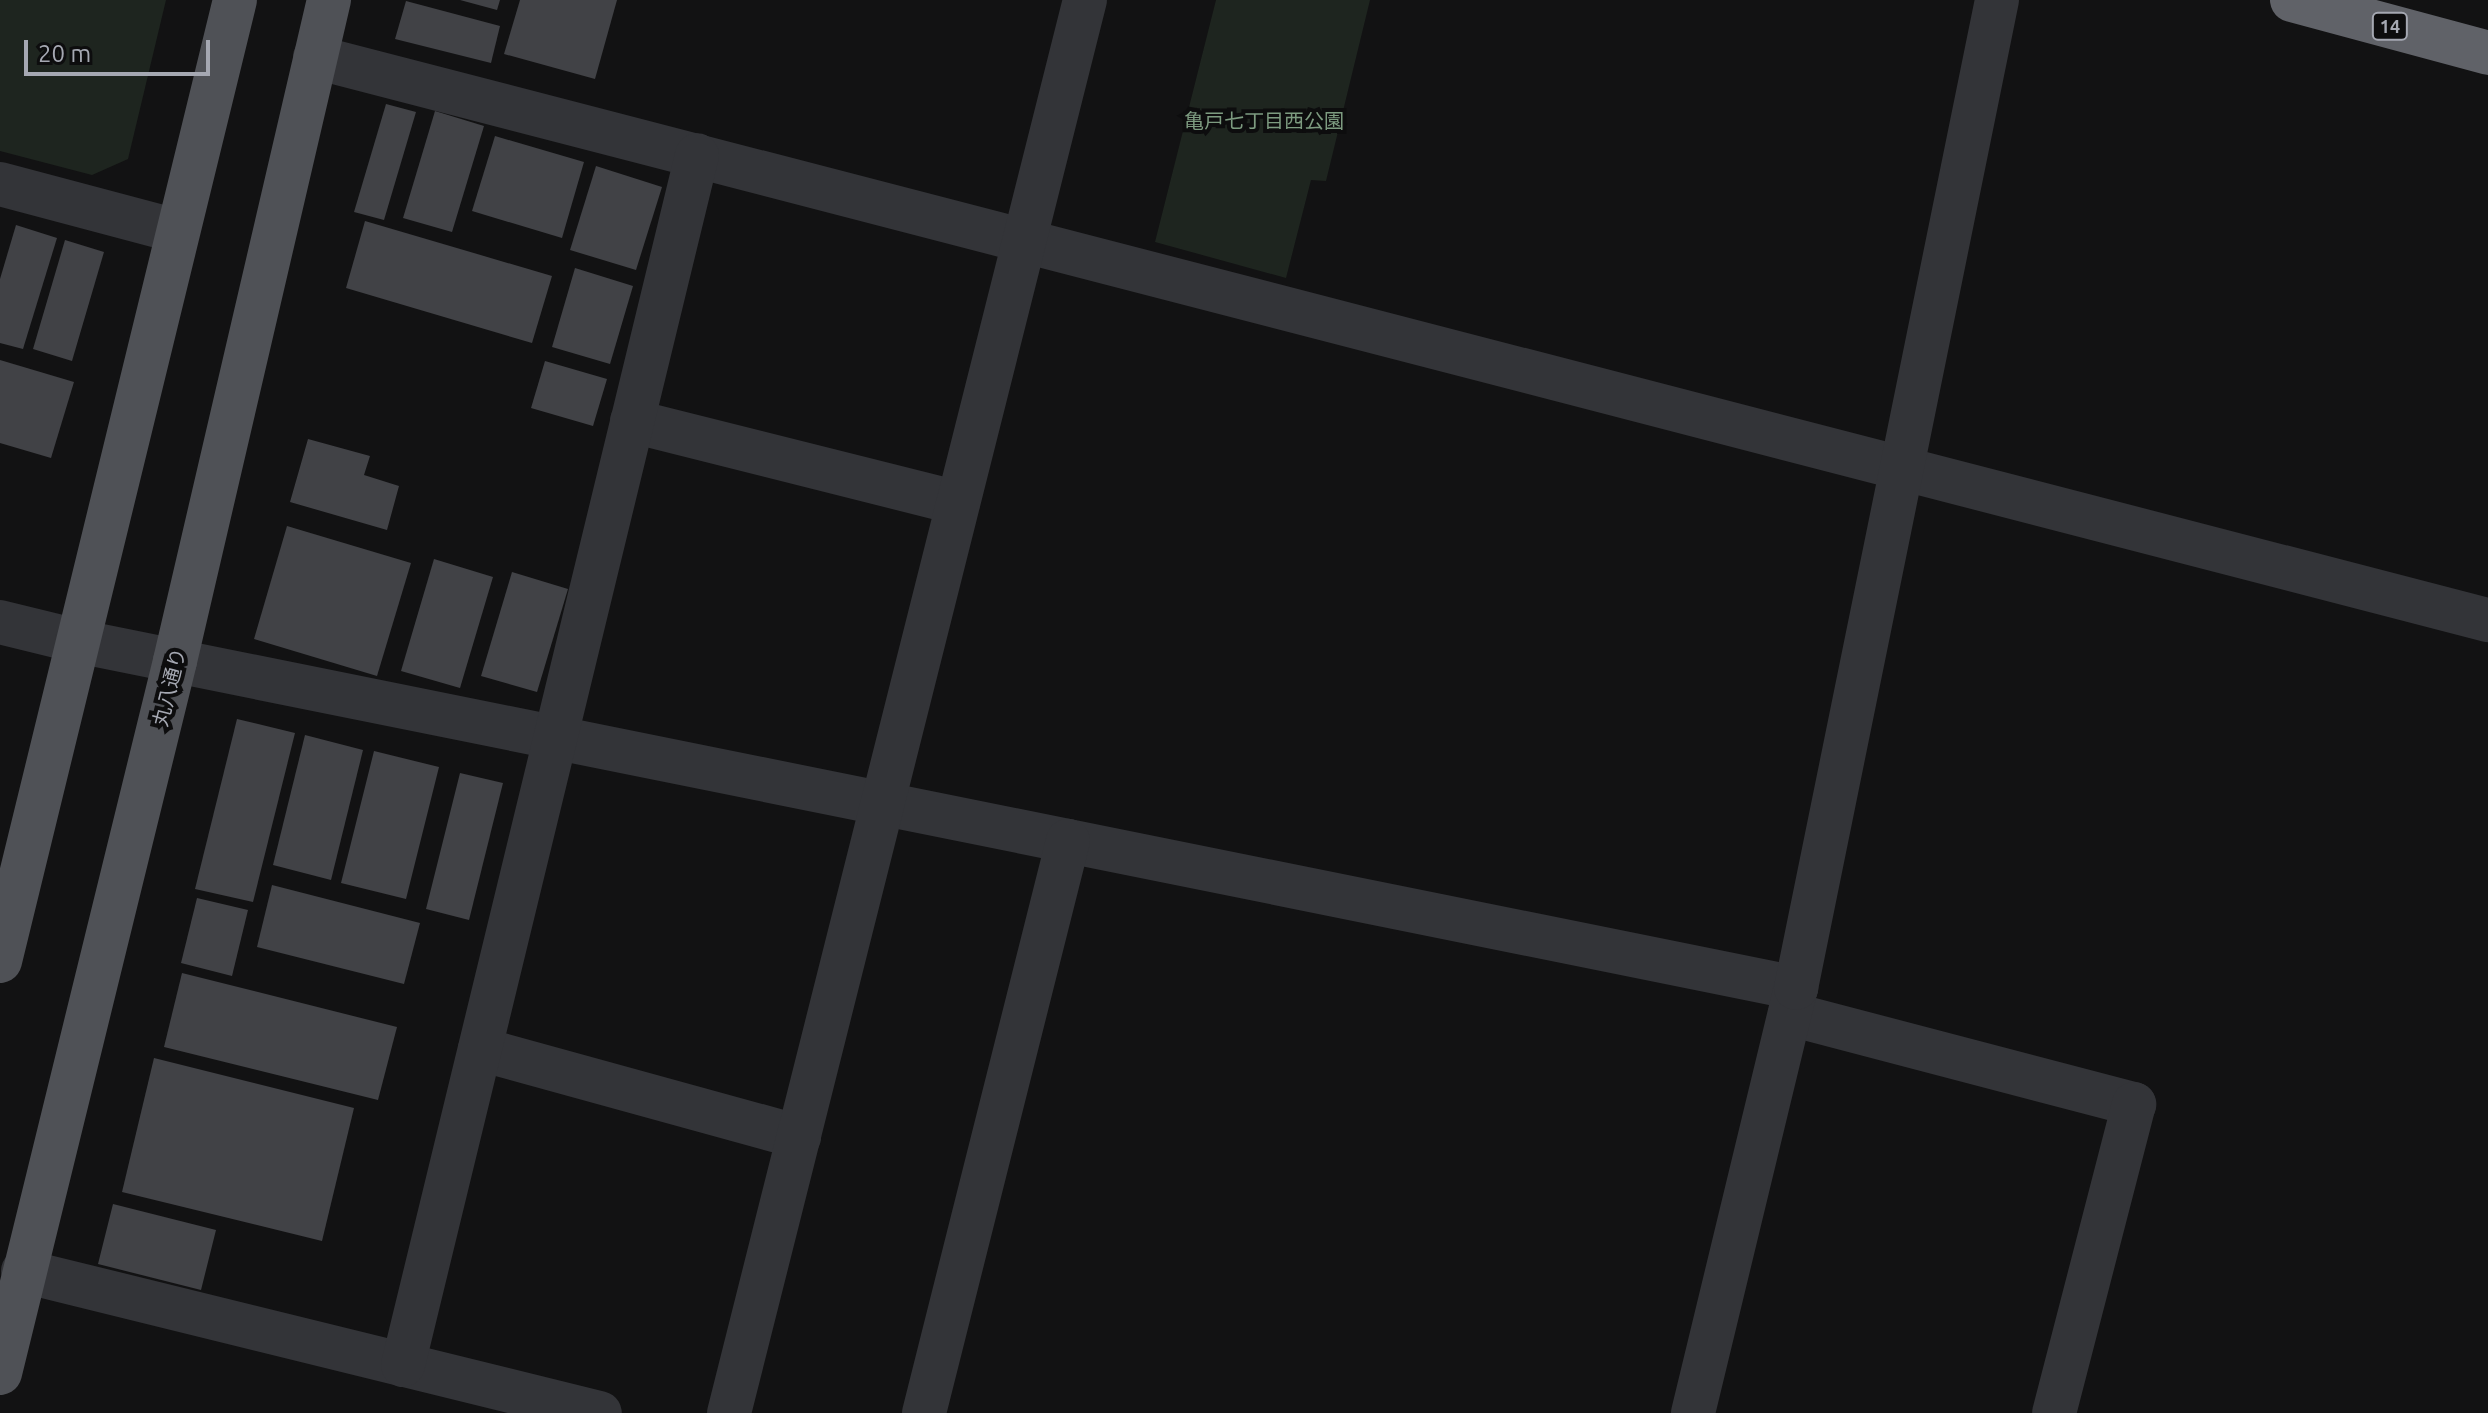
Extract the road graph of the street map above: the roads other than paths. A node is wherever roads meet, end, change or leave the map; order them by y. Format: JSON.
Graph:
{"nodes":[{"id":1,"x":235,"y":0,"type":"edge"},
{"id":2,"x":329,"y":0,"type":"edge"},
{"id":3,"x":1085,"y":0,"type":"edge"},
{"id":4,"x":1997,"y":0,"type":"edge"},
{"id":5,"x":2292,"y":0,"type":"edge"},
{"id":6,"x":2340,"y":6,"type":"edge"},
{"id":7,"x":2488,"y":53,"type":"edge"},
{"id":8,"x":315,"y":57,"type":"junction"},
{"id":9,"x":697,"y":155,"type":"junction"},
{"id":10,"x":0,"y":184,"type":"edge"},
{"id":11,"x":177,"y":231,"type":"junction"},
{"id":12,"x":1024,"y":240,"type":"junction"},
{"id":13,"x":632,"y":421,"type":"junction"},
{"id":14,"x":1903,"y":468,"type":"junction"},
{"id":15,"x":958,"y":503,"type":"junction"},
{"id":16,"x":2488,"y":620,"type":"edge"},
{"id":17,"x":0,"y":622,"type":"edge"},
{"id":18,"x":77,"y":641,"type":"junction"},
{"id":19,"x":175,"y":661,"type":"junction"},
{"id":20,"x":555,"y":737,"type":"junction"},
{"id":21,"x":882,"y":803,"type":"junction"},
{"id":22,"x":1068,"y":841,"type":"junction"},
{"id":23,"x":2,"y":944,"type":"edge"},
{"id":24,"x":1793,"y":1001,"type":"junction"},
{"id":25,"x":480,"y":1049,"type":"junction"},
{"id":26,"x":799,"y":1137,"type":"junction"},
{"id":27,"x":23,"y":1271,"type":"junction"},
{"id":28,"x":403,"y":1365,"type":"junction"},
{"id":29,"x":0,"y":1373,"type":"edge"},
{"id":30,"x":600,"y":1413,"type":"edge"},
{"id":31,"x":729,"y":1413,"type":"edge"},
{"id":32,"x":924,"y":1413,"type":"edge"},
{"id":33,"x":1693,"y":1413,"type":"edge"},
{"id":34,"x":2054,"y":1413,"type":"edge"}],
"edges":[{"from":1,"to":11,"type":"main road"},
{"from":2,"to":8,"type":"main road","name":"丸八通り"},
{"from":3,"to":12,"type":"street"},
{"from":4,"to":14,"type":"street"},
{"from":5,"to":6,"type":"highway","number":"14"},
{"from":6,"to":7,"type":"highway","number":"14"},
{"from":8,"to":9,"type":"street"},
{"from":8,"to":19,"type":"main road","name":"丸八通り"},
{"from":9,"to":12,"type":"street"},
{"from":9,"to":13,"type":"street"},
{"from":10,"to":11,"type":"street"},
{"from":11,"to":18,"type":"main road"},
{"from":12,"to":14,"type":"street"},
{"from":12,"to":15,"type":"street"},
{"from":13,"to":15,"type":"street"},
{"from":13,"to":20,"type":"street"},
{"from":14,"to":16,"type":"street"},
{"from":14,"to":24,"type":"street"},
{"from":15,"to":21,"type":"street"},
{"from":17,"to":18,"type":"street"},
{"from":18,"to":19,"type":"street"},
{"from":18,"to":23,"type":"main road"},
{"from":19,"to":20,"type":"street"},
{"from":19,"to":27,"type":"main road","name":"丸八通り"},
{"from":20,"to":21,"type":"street"},
{"from":20,"to":25,"type":"street"},
{"from":21,"to":22,"type":"street"},
{"from":21,"to":26,"type":"street"},
{"from":22,"to":24,"type":"street"},
{"from":22,"to":32,"type":"street"},
{"from":24,"to":33,"type":"street"},
{"from":24,"to":34,"type":"street"},
{"from":25,"to":26,"type":"street"},
{"from":25,"to":28,"type":"street"},
{"from":26,"to":31,"type":"street"},
{"from":27,"to":28,"type":"street"},
{"from":27,"to":29,"type":"main road","name":"丸八通り"},
{"from":28,"to":30,"type":"street"}]}
